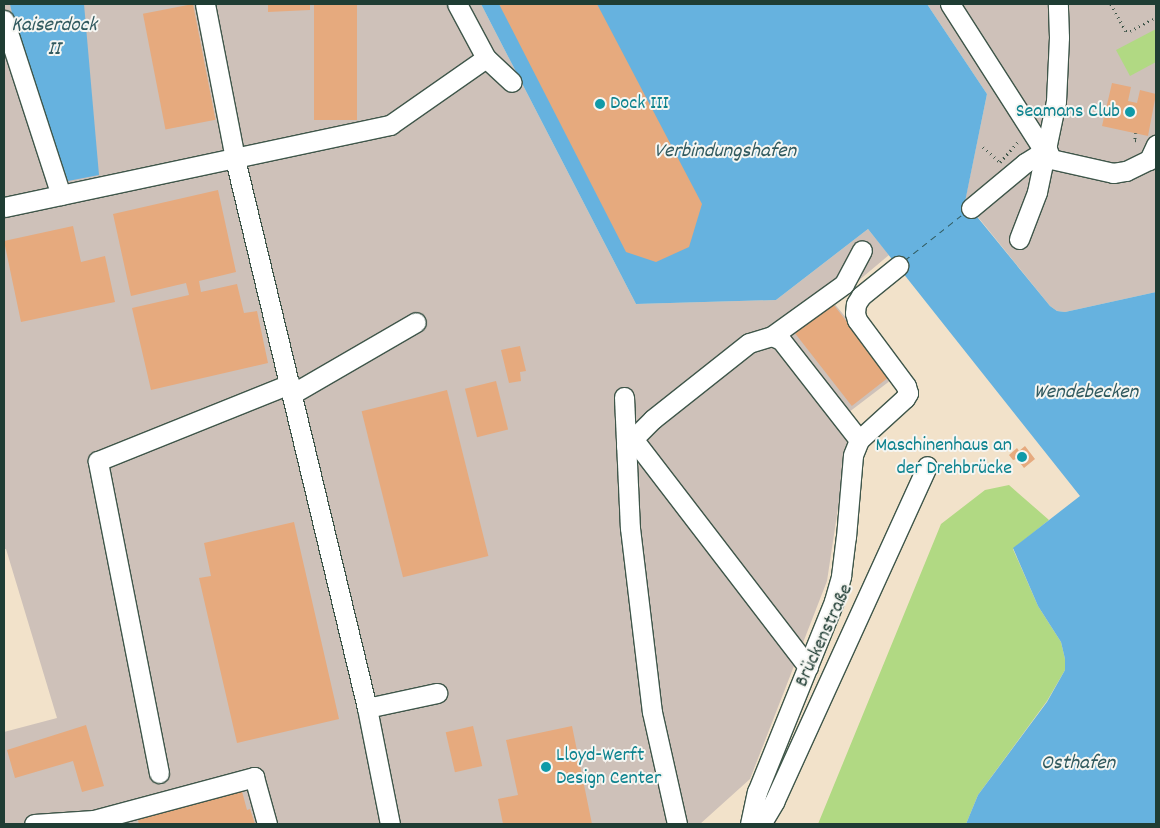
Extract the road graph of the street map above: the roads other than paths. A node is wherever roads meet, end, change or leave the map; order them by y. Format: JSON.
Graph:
{"nodes":[{"id":1,"x":205,"y":4,"type":"edge"},
{"id":2,"x":458,"y":4,"type":"edge"},
{"id":3,"x":950,"y":4,"type":"edge"},
{"id":4,"x":1058,"y":4,"type":"edge"},
{"id":5,"x":4,"y":20,"type":"edge"},
{"id":6,"x":486,"y":58,"type":"junction"},
{"id":7,"x":512,"y":82,"type":"dead end"},
{"id":8,"x":1156,"y":145,"type":"edge"},
{"id":9,"x":1047,"y":149,"type":"junction"},
{"id":10,"x":235,"y":159,"type":"junction"},
{"id":11,"x":62,"y":195,"type":"junction"},
{"id":12,"x":4,"y":207,"type":"edge"},
{"id":13,"x":971,"y":208,"type":"dead end"},
{"id":14,"x":1019,"y":239,"type":"dead end"},
{"id":15,"x":862,"y":250,"type":"dead end"},
{"id":16,"x":898,"y":266,"type":"dead end"},
{"id":17,"x":416,"y":322,"type":"dead end"},
{"id":18,"x":772,"y":336,"type":"junction"},
{"id":19,"x":291,"y":389,"type":"junction"},
{"id":20,"x":624,"y":398,"type":"dead end"},
{"id":21,"x":859,"y":440,"type":"junction"},
{"id":22,"x":630,"y":443,"type":"junction"},
{"id":23,"x":927,"y":466,"type":"dead end"},
{"id":24,"x":808,"y":667,"type":"junction"},
{"id":25,"x":437,"y":693,"type":"dead end"},
{"id":26,"x":367,"y":708,"type":"junction"},
{"id":27,"x":159,"y":773,"type":"dead end"},
{"id":28,"x":128,"y":817,"type":"edge"},
{"id":29,"x":34,"y":824,"type":"edge"},
{"id":30,"x":267,"y":824,"type":"edge"},
{"id":31,"x":390,"y":824,"type":"edge"},
{"id":32,"x":677,"y":824,"type":"edge"},
{"id":33,"x":750,"y":824,"type":"edge"},
{"id":34,"x":761,"y":824,"type":"edge"}],
"edges":[{"from":1,"to":10,"type":"street"},
{"from":2,"to":6,"type":"street"},
{"from":3,"to":9,"type":"street"},
{"from":4,"to":9,"type":"street"},
{"from":5,"to":11,"type":"street"},
{"from":6,"to":7,"type":"street"},
{"from":6,"to":10,"type":"street"},
{"from":8,"to":9,"type":"street"},
{"from":9,"to":13,"type":"street"},
{"from":9,"to":14,"type":"street"},
{"from":10,"to":11,"type":"street"},
{"from":10,"to":19,"type":"street"},
{"from":11,"to":12,"type":"street"},
{"from":15,"to":18,"type":"street"},
{"from":16,"to":21,"type":"street"},
{"from":17,"to":19,"type":"street"},
{"from":18,"to":21,"type":"street"},
{"from":18,"to":22,"type":"street"},
{"from":19,"to":26,"type":"street"},
{"from":19,"to":27,"type":"street"},
{"from":20,"to":22,"type":"street"},
{"from":21,"to":24,"type":"street"},
{"from":22,"to":24,"type":"street"},
{"from":22,"to":32,"type":"street"},
{"from":23,"to":34,"type":"street","name":"Brückenstraße"},
{"from":24,"to":33,"type":"street"},
{"from":25,"to":26,"type":"street"},
{"from":26,"to":31,"type":"street"},
{"from":28,"to":29,"type":"street"},
{"from":28,"to":30,"type":"street"}]}
